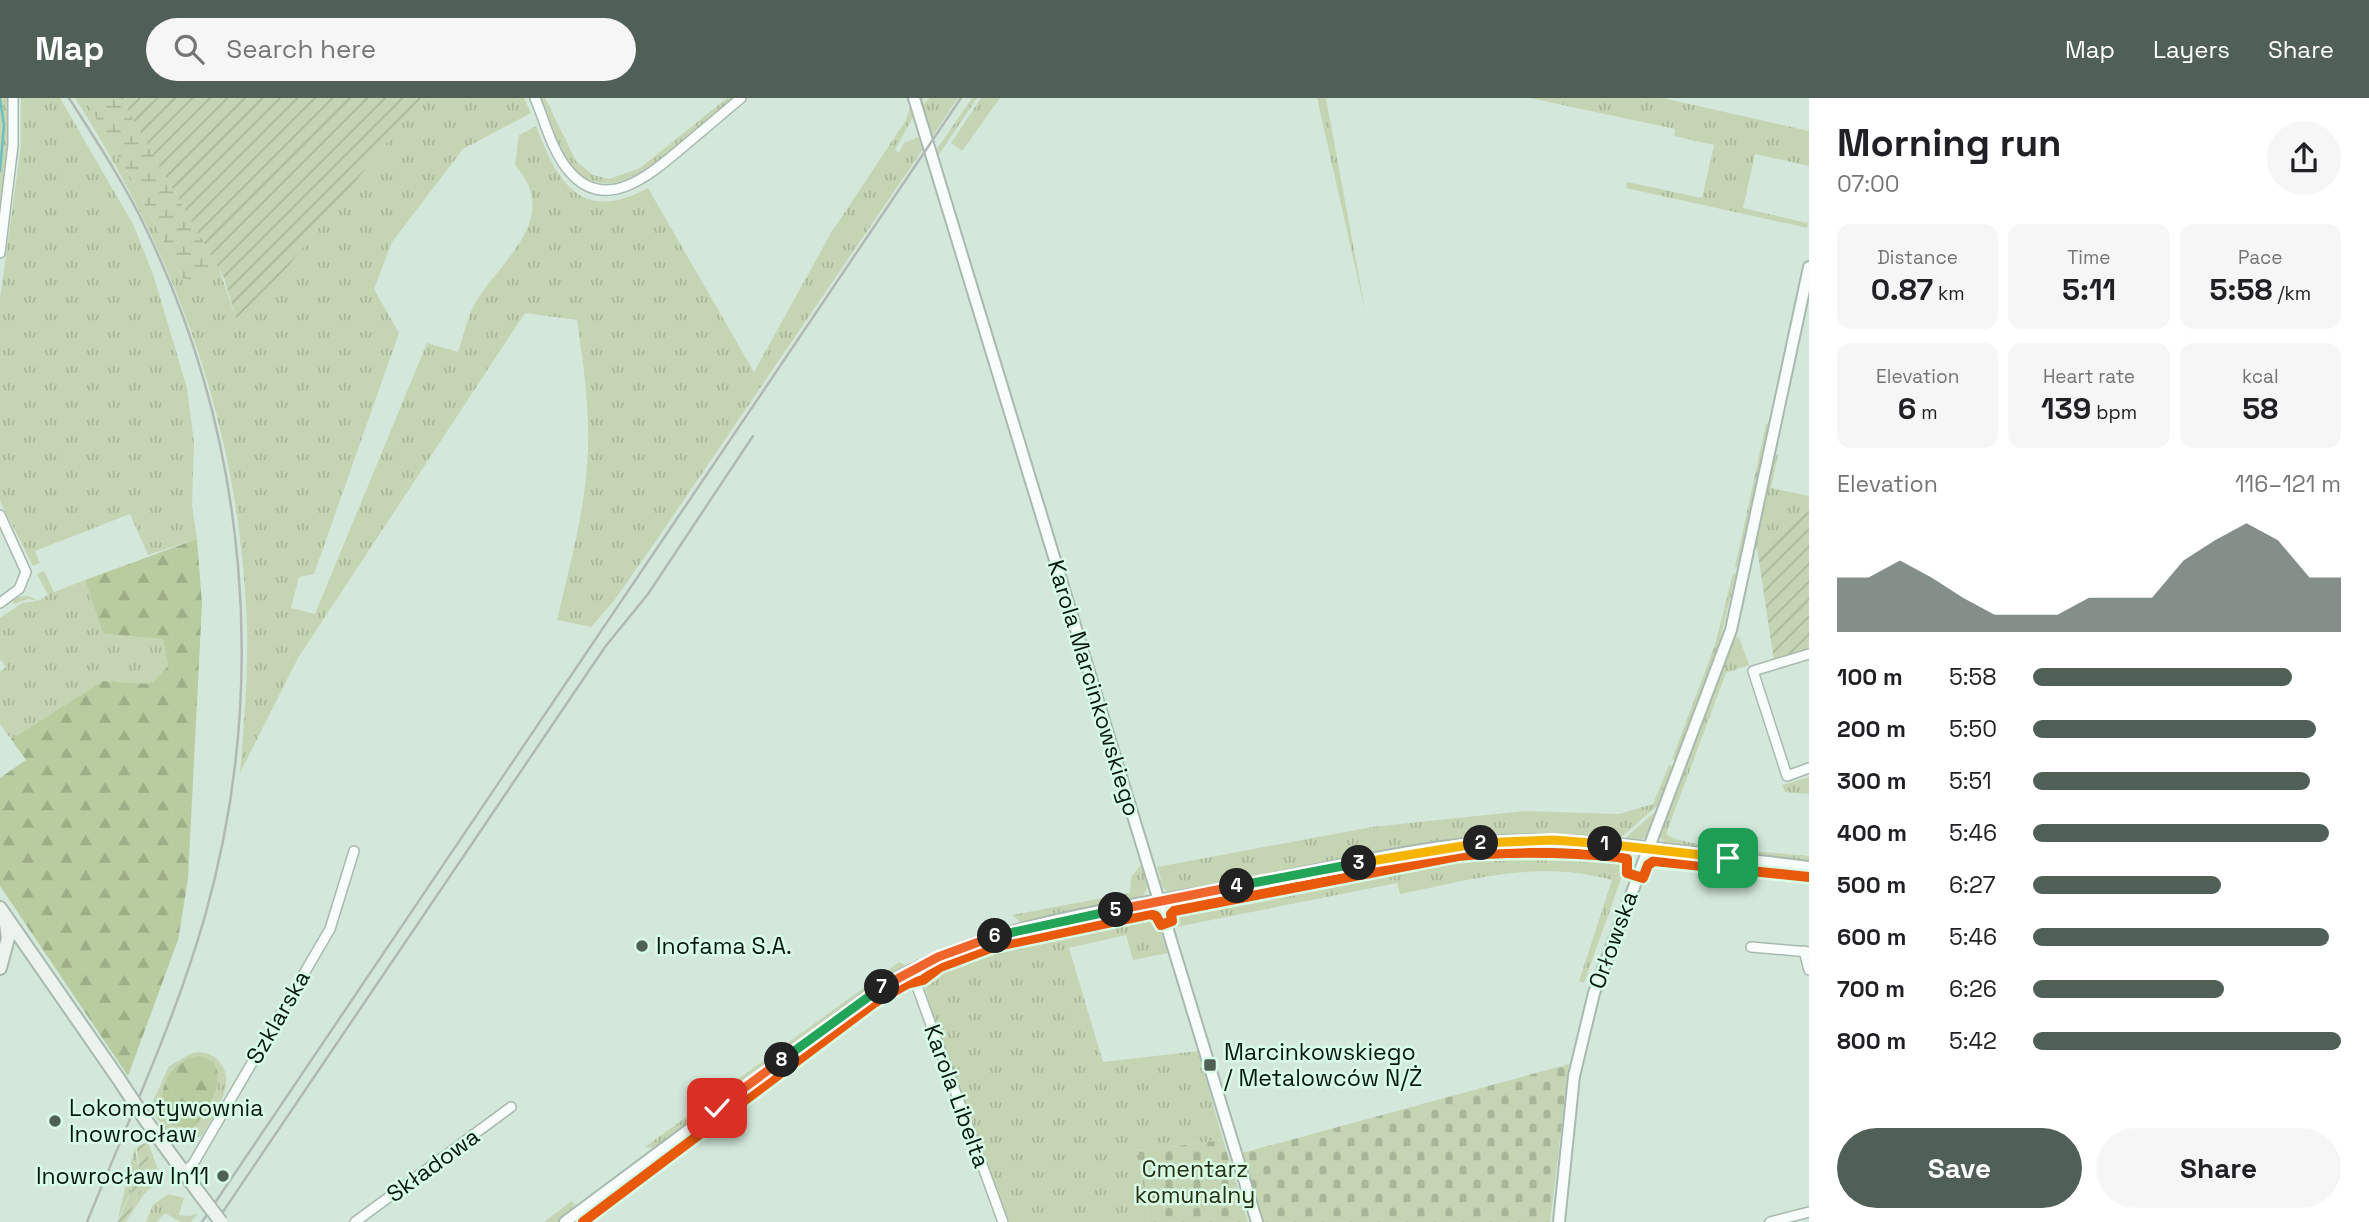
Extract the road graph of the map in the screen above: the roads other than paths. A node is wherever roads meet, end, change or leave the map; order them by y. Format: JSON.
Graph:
{"nodes":[{"id":1,"x":13,"y":98,"type":"edge"},
{"id":2,"x":535,"y":98,"type":"edge"},
{"id":3,"x":741,"y":98,"type":"edge"},
{"id":4,"x":914,"y":98,"type":"edge"},
{"id":5,"x":0,"y":253,"type":"edge"},
{"id":6,"x":1809,"y":267,"type":"edge"},
{"id":7,"x":0,"y":515,"type":"edge"},
{"id":8,"x":0,"y":603,"type":"edge"},
{"id":9,"x":1809,"y":654,"type":"edge"},
{"id":10,"x":1809,"y":768,"type":"edge"},
{"id":11,"x":1647,"y":849,"type":"junction"},
{"id":12,"x":354,"y":851,"type":"dead end"},
{"id":13,"x":1809,"y":867,"type":"edge"},
{"id":14,"x":1159,"y":902,"type":"junction"},
{"id":15,"x":2,"y":911,"type":"edge"},
{"id":16,"x":1751,"y":947,"type":"dead end"},
{"id":17,"x":28,"y":949,"type":"junction"},
{"id":18,"x":1806,"y":952,"type":"edge"},
{"id":19,"x":0,"y":968,"type":"edge"},
{"id":20,"x":911,"y":970,"type":"junction"},
{"id":21,"x":1809,"y":970,"type":"edge"},
{"id":22,"x":511,"y":1107,"type":"dead end"},
{"id":23,"x":183,"y":1173,"type":"junction"},
{"id":24,"x":1809,"y":1212,"type":"edge"},
{"id":25,"x":221,"y":1222,"type":"edge"},
{"id":26,"x":355,"y":1222,"type":"edge"},
{"id":27,"x":565,"y":1222,"type":"edge"},
{"id":28,"x":1003,"y":1222,"type":"edge"},
{"id":29,"x":1257,"y":1222,"type":"edge"},
{"id":30,"x":1559,"y":1222,"type":"edge"},
{"id":31,"x":1770,"y":1222,"type":"edge"}],
"edges":[{"from":1,"to":5,"type":"street"},
{"from":2,"to":3,"type":"street"},
{"from":4,"to":14,"type":"street","name":"Karola Marcinkowskiego"},
{"from":6,"to":11,"type":"street","name":"Orłowska"},
{"from":7,"to":8,"type":"street"},
{"from":9,"to":10,"type":"street"},
{"from":11,"to":13,"type":"street"},
{"from":11,"to":14,"type":"street"},
{"from":11,"to":30,"type":"street","name":"Orłowska"},
{"from":12,"to":23,"type":"street","name":"Szklarska"},
{"from":14,"to":20,"type":"street"},
{"from":14,"to":29,"type":"street","name":"Karola Marcinkowskiego"},
{"from":15,"to":17,"type":"main road"},
{"from":15,"to":19,"type":"main road"},
{"from":16,"to":18,"type":"street"},
{"from":17,"to":19,"type":"main road"},
{"from":17,"to":23,"type":"main road","bridge":true},
{"from":18,"to":21,"type":"street"},
{"from":20,"to":27,"type":"street"},
{"from":20,"to":28,"type":"street","name":"Karola Libelta"},
{"from":22,"to":26,"type":"street","name":"Składowa"},
{"from":23,"to":25,"type":"main road","bridge":true},
{"from":24,"to":31,"type":"street"}]}
